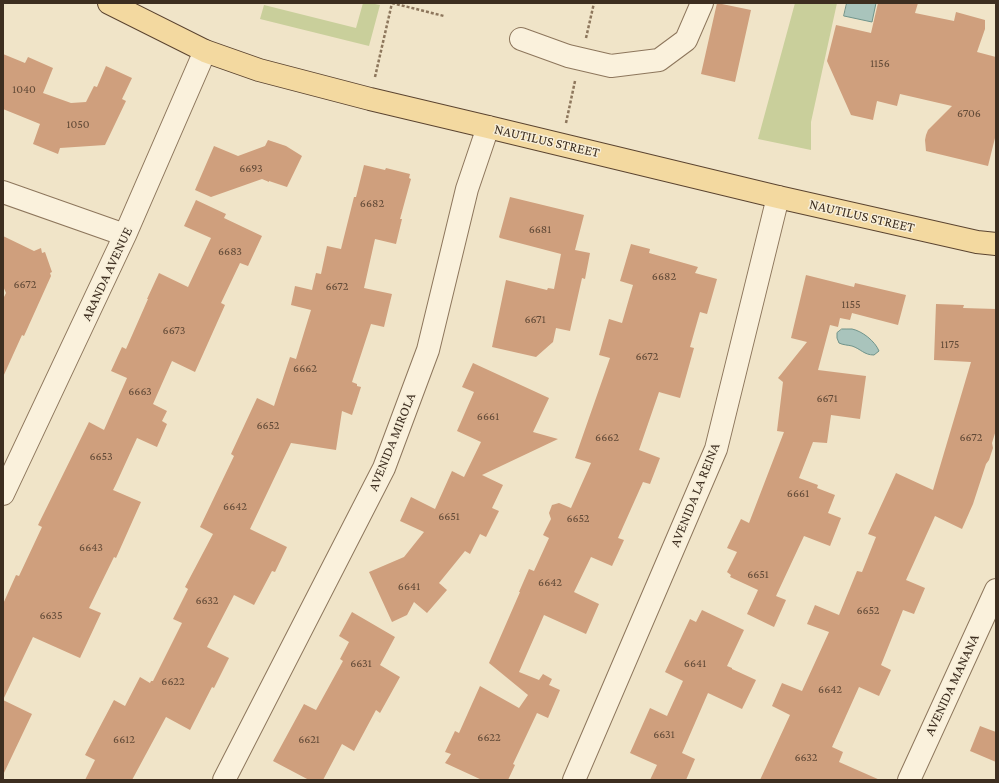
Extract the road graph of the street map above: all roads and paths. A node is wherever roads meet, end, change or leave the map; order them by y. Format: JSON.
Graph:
{"nodes":[{"id":1,"x":109,"y":3,"type":"edge"},
{"id":2,"x":392,"y":3,"type":"edge"},
{"id":3,"x":702,"y":3,"type":"edge"},
{"id":4,"x":444,"y":16,"type":"dead end"},
{"id":5,"x":521,"y":39,"type":"dead end"},
{"id":6,"x":206,"y":51,"type":"junction"},
{"id":7,"x":573,"y":92,"type":"dead end"},
{"id":8,"x":370,"y":99,"type":"junction"},
{"id":9,"x":488,"y":127,"type":"junction"},
{"id":10,"x":562,"y":145,"type":"junction"},
{"id":11,"x":3,"y":192,"type":"edge"},
{"id":12,"x":778,"y":197,"type":"junction"},
{"id":13,"x":125,"y":235,"type":"junction"},
{"id":14,"x":996,"y":244,"type":"edge"},
{"id":15,"x":3,"y":494,"type":"edge"},
{"id":16,"x":996,"y":590,"type":"edge"},
{"id":17,"x":224,"y":780,"type":"edge"},
{"id":18,"x":574,"y":780,"type":"edge"},
{"id":19,"x":909,"y":780,"type":"edge"}],
"edges":[{"from":1,"to":6,"type":"main road","name":"NAUTILUS STREET"},
{"from":2,"to":4,"type":"path"},
{"from":2,"to":8,"type":"path"},
{"from":3,"to":5,"type":"street"},
{"from":6,"to":8,"type":"main road","name":"NAUTILUS STREET"},
{"from":6,"to":13,"type":"street","name":"ARANDA AVENUE"},
{"from":7,"to":10,"type":"path"},
{"from":8,"to":9,"type":"main road","name":"NAUTILUS STREET"},
{"from":9,"to":10,"type":"main road","name":"NAUTILUS STREET"},
{"from":9,"to":17,"type":"street","name":"AVENIDA MIROLA"},
{"from":10,"to":12,"type":"main road","name":"NAUTILUS STREET"},
{"from":11,"to":13,"type":"street"},
{"from":12,"to":14,"type":"main road","name":"NAUTILUS STREET"},
{"from":12,"to":18,"type":"street","name":"AVENIDA LA REINA"},
{"from":13,"to":15,"type":"street","name":"ARANDA AVENUE"},
{"from":16,"to":19,"type":"street","name":"AVENIDA MANANA"}]}
